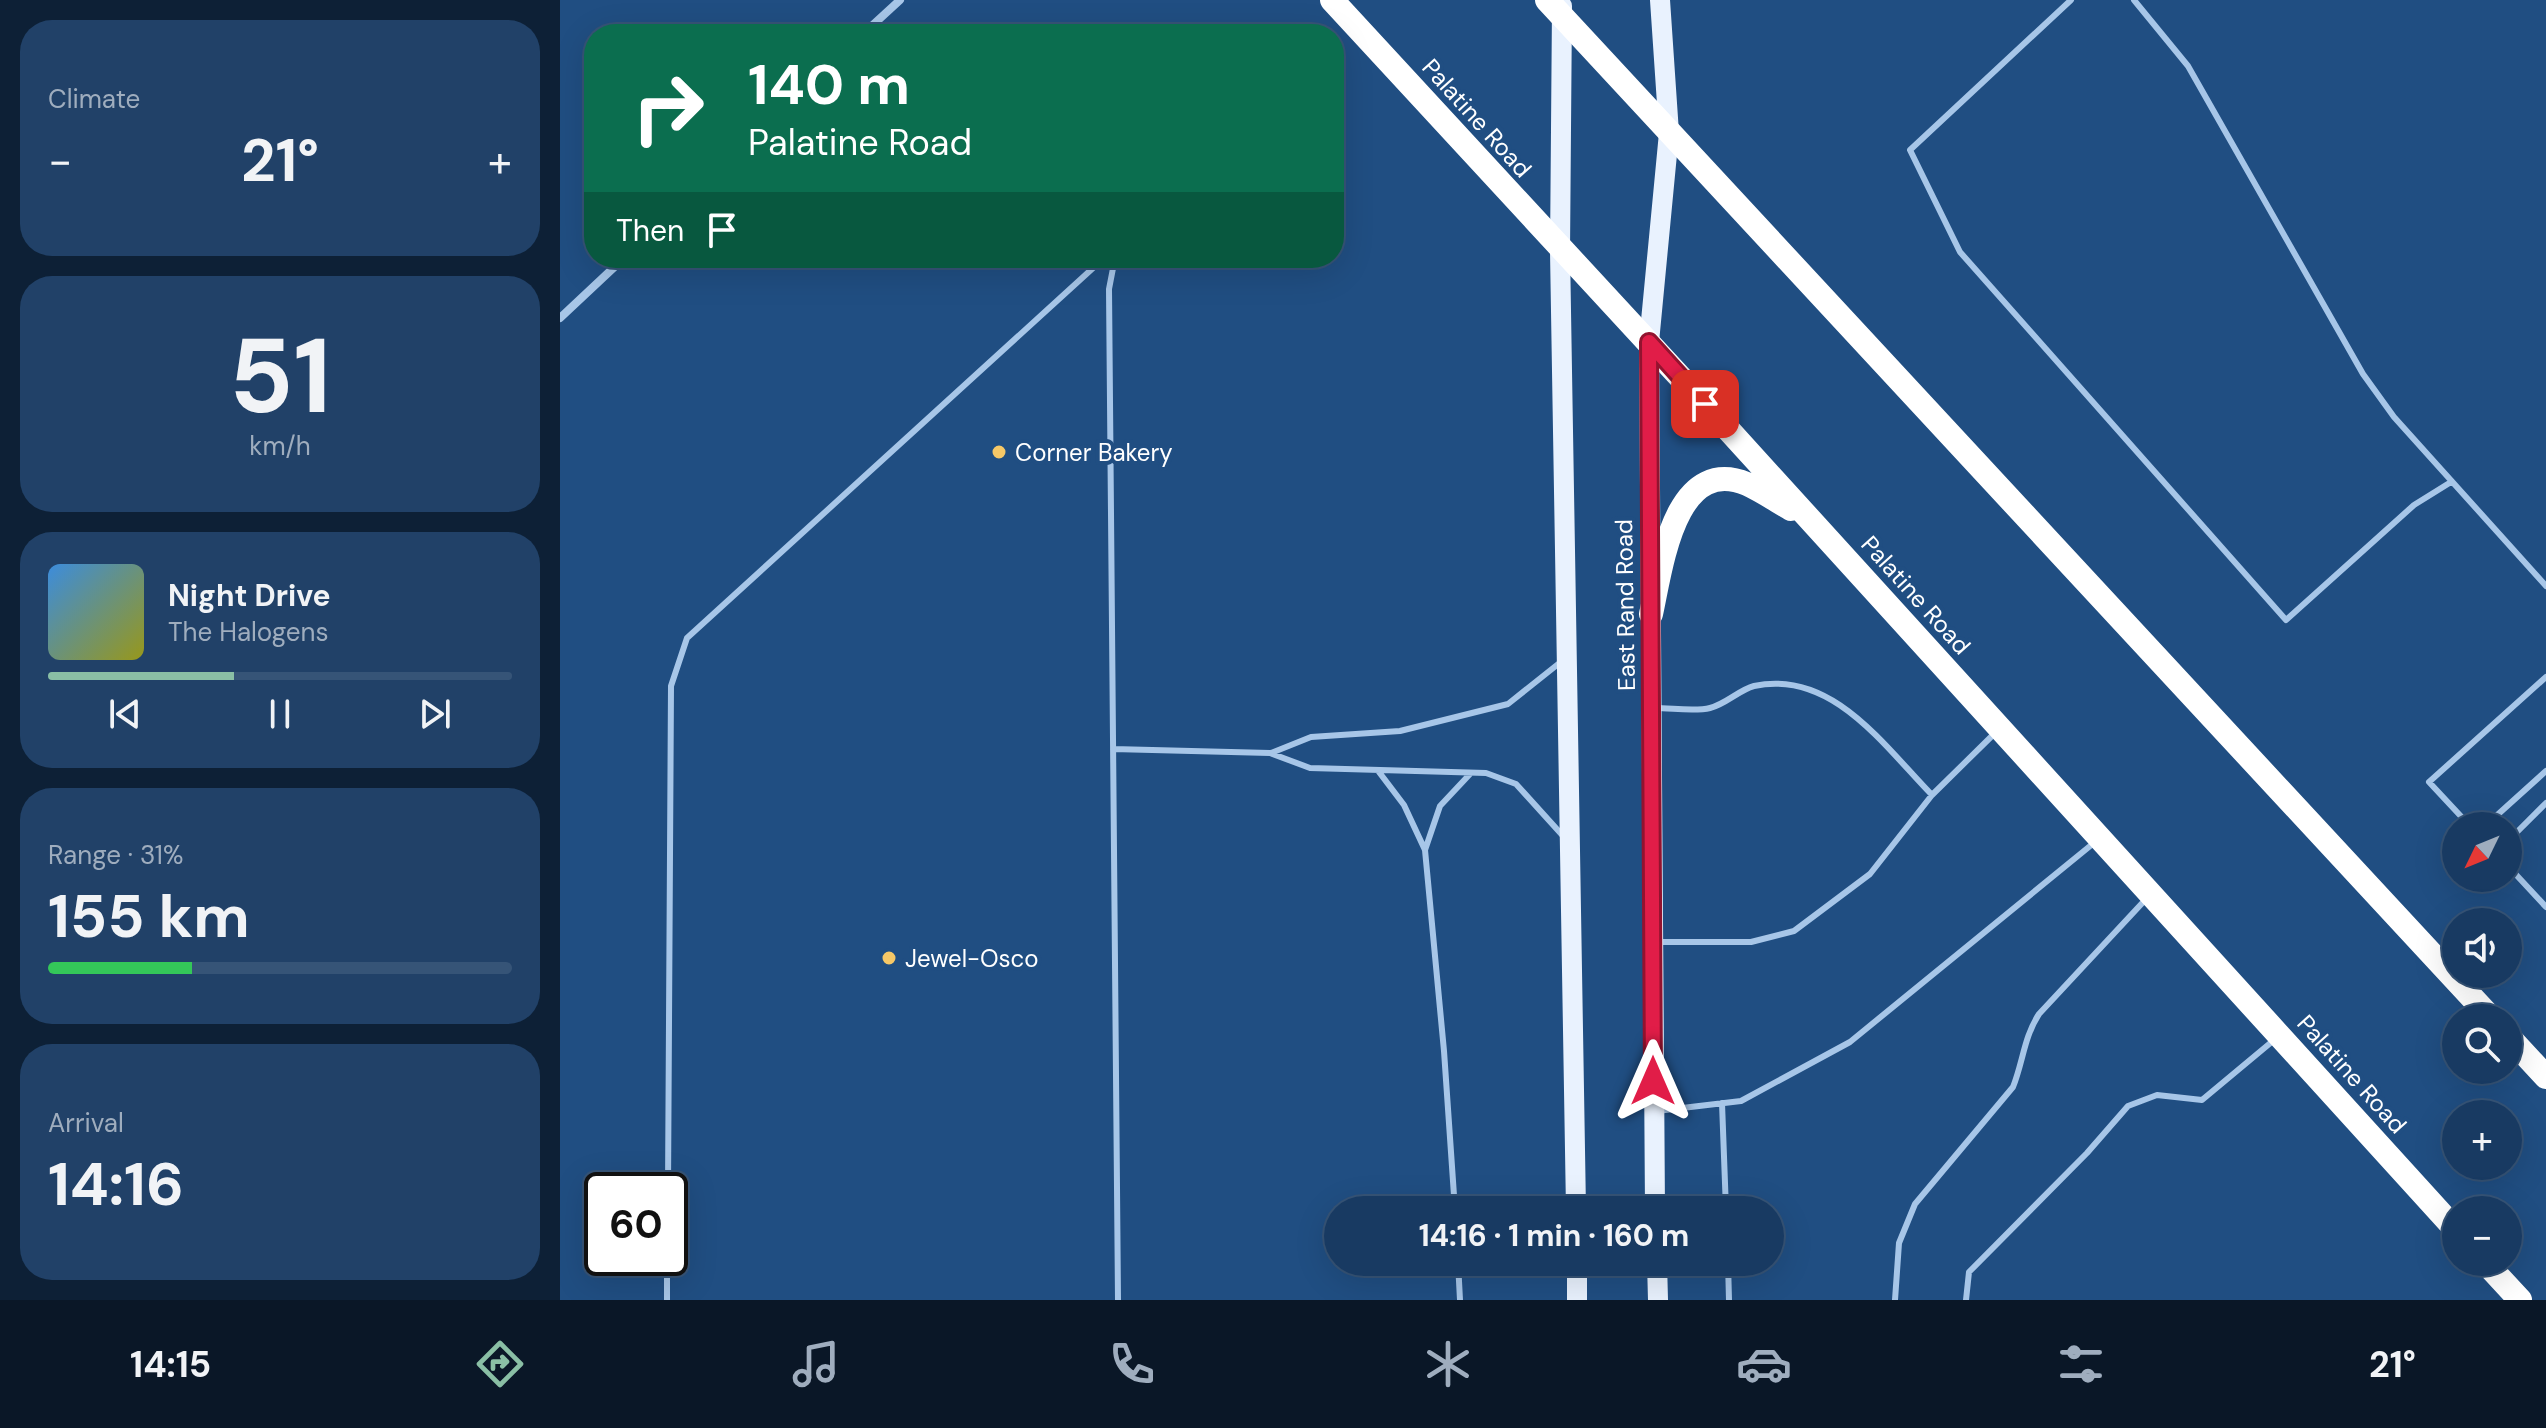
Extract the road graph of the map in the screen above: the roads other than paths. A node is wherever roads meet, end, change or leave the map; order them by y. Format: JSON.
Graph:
{"nodes":[{"id":1,"x":900,"y":0,"type":"edge"},
{"id":2,"x":1332,"y":0,"type":"edge"},
{"id":3,"x":1660,"y":0,"type":"edge"},
{"id":4,"x":2071,"y":0,"type":"edge"},
{"id":5,"x":2134,"y":0,"type":"edge"},
{"id":6,"x":1557,"y":6,"type":"edge"},
{"id":7,"x":874,"y":24,"type":"edge"},
{"id":8,"x":1669,"y":133,"type":"junction"},
{"id":9,"x":1560,"y":251,"type":"junction"},
{"id":10,"x":613,"y":268,"type":"edge"},
{"id":11,"x":1093,"y":268,"type":"edge"},
{"id":12,"x":1113,"y":268,"type":"edge"},
{"id":13,"x":560,"y":318,"type":"edge"},
{"id":14,"x":1649,"y":342,"type":"junction"},
{"id":15,"x":2451,"y":482,"type":"junction"},
{"id":16,"x":1812,"y":522,"type":"junction"},
{"id":17,"x":2546,"y":586,"type":"edge"},
{"id":18,"x":1651,"y":614,"type":"junction"},
{"id":19,"x":1568,"y":657,"type":"junction"},
{"id":20,"x":2546,"y":677,"type":"edge"},
{"id":21,"x":1652,"y":708,"type":"junction"},
{"id":22,"x":2000,"y":729,"type":"junction"},
{"id":23,"x":1113,"y":749,"type":"junction"},
{"id":24,"x":1270,"y":753,"type":"junction"},
{"id":25,"x":1378,"y":771,"type":"junction"},
{"id":26,"x":2546,"y":771,"type":"edge"},
{"id":27,"x":1470,"y":774,"type":"junction"},
{"id":28,"x":1932,"y":795,"type":"junction"},
{"id":29,"x":2546,"y":803,"type":"edge"},
{"id":30,"x":2457,"y":812,"type":"edge"},
{"id":31,"x":2501,"y":812,"type":"edge"},
{"id":32,"x":2522,"y":827,"type":"edge"},
{"id":33,"x":2100,"y":838,"type":"junction"},
{"id":34,"x":1572,"y":846,"type":"junction"},
{"id":35,"x":1425,"y":850,"type":"junction"},
{"id":36,"x":2522,"y":881,"type":"edge"},
{"id":37,"x":2151,"y":895,"type":"junction"},
{"id":38,"x":2546,"y":907,"type":"edge"},
{"id":39,"x":1654,"y":942,"type":"junction"},
{"id":40,"x":2478,"y":1004,"type":"edge"},
{"id":41,"x":2280,"y":1036,"type":"junction"},
{"id":42,"x":2522,"y":1051,"type":"edge"},
{"id":43,"x":2546,"y":1077,"type":"edge"},
{"id":44,"x":1722,"y":1103,"type":"junction"},
{"id":45,"x":1653,"y":1112,"type":"junction"},
{"id":46,"x":668,"y":1172,"type":"edge"},
{"id":47,"x":1454,"y":1196,"type":"edge"},
{"id":48,"x":1576,"y":1196,"type":"edge"},
{"id":49,"x":1655,"y":1196,"type":"edge"},
{"id":50,"x":1725,"y":1196,"type":"edge"},
{"id":51,"x":2442,"y":1215,"type":"edge"},
{"id":52,"x":667,"y":1276,"type":"edge"},
{"id":53,"x":1459,"y":1276,"type":"edge"},
{"id":54,"x":1577,"y":1276,"type":"edge"},
{"id":55,"x":1657,"y":1276,"type":"edge"},
{"id":56,"x":1728,"y":1276,"type":"edge"},
{"id":57,"x":2498,"y":1276,"type":"edge"},
{"id":58,"x":667,"y":1300,"type":"edge"},
{"id":59,"x":1118,"y":1300,"type":"edge"},
{"id":60,"x":1460,"y":1300,"type":"edge"},
{"id":61,"x":1577,"y":1300,"type":"edge"},
{"id":62,"x":1658,"y":1300,"type":"edge"},
{"id":63,"x":1729,"y":1300,"type":"edge"},
{"id":64,"x":1895,"y":1300,"type":"edge"},
{"id":65,"x":1966,"y":1300,"type":"edge"},
{"id":66,"x":2520,"y":1300,"type":"edge"}],
"edges":[{"from":1,"to":7,"type":"street"},
{"from":2,"to":9,"type":"highway","name":"Palatine Road"},
{"from":3,"to":8,"type":"main road","name":"East Rand Road"},
{"from":4,"to":15,"type":"lane"},
{"from":5,"to":15,"type":"lane"},
{"from":6,"to":8,"type":"highway"},
{"from":6,"to":9,"type":"main road"},
{"from":8,"to":14,"type":"main road","name":"East Rand Road"},
{"from":8,"to":40,"type":"highway"},
{"from":9,"to":14,"type":"highway","name":"Palatine Road"},
{"from":9,"to":19,"type":"main road"},
{"from":10,"to":13,"type":"street"},
{"from":11,"to":46,"type":"lane"},
{"from":12,"to":23,"type":"lane"},
{"from":14,"to":16,"type":"highway","name":"Palatine Road"},
{"from":14,"to":18,"type":"main road","name":"East Rand Road"},
{"from":15,"to":17,"type":"lane"},
{"from":16,"to":18,"type":"highway"},
{"from":16,"to":22,"type":"highway","name":"Palatine Road"},
{"from":18,"to":21,"type":"main road","name":"East Rand Road"},
{"from":19,"to":24,"type":"lane"},
{"from":19,"to":34,"type":"main road"},
{"from":20,"to":30,"type":"lane"},
{"from":21,"to":28,"type":"lane"},
{"from":21,"to":39,"type":"main road","name":"East Rand Road"},
{"from":22,"to":28,"type":"lane"},
{"from":22,"to":33,"type":"highway","name":"Palatine Road"},
{"from":23,"to":24,"type":"lane"},
{"from":23,"to":59,"type":"lane"},
{"from":24,"to":25,"type":"lane"},
{"from":25,"to":27,"type":"lane"},
{"from":25,"to":35,"type":"lane"},
{"from":26,"to":31,"type":"lane"},
{"from":27,"to":34,"type":"lane"},
{"from":27,"to":35,"type":"lane"},
{"from":28,"to":39,"type":"lane"},
{"from":29,"to":32,"type":"lane"},
{"from":33,"to":37,"type":"highway","name":"Palatine Road"},
{"from":33,"to":44,"type":"lane"},
{"from":34,"to":48,"type":"main road"},
{"from":35,"to":47,"type":"lane"},
{"from":36,"to":38,"type":"lane"},
{"from":37,"to":41,"type":"highway","name":"Palatine Road"},
{"from":37,"to":64,"type":"lane"},
{"from":39,"to":45,"type":"main road","name":"East Rand Road"},
{"from":41,"to":51,"type":"highway","name":"Palatine Road"},
{"from":41,"to":65,"type":"lane"},
{"from":42,"to":43,"type":"highway"},
{"from":44,"to":45,"type":"lane"},
{"from":44,"to":50,"type":"lane"},
{"from":45,"to":49,"type":"main road","name":"East Rand Road"},
{"from":52,"to":58,"type":"lane"},
{"from":53,"to":60,"type":"lane"},
{"from":54,"to":61,"type":"main road"},
{"from":55,"to":62,"type":"main road"},
{"from":56,"to":63,"type":"lane"},
{"from":57,"to":66,"type":"highway"}]}
